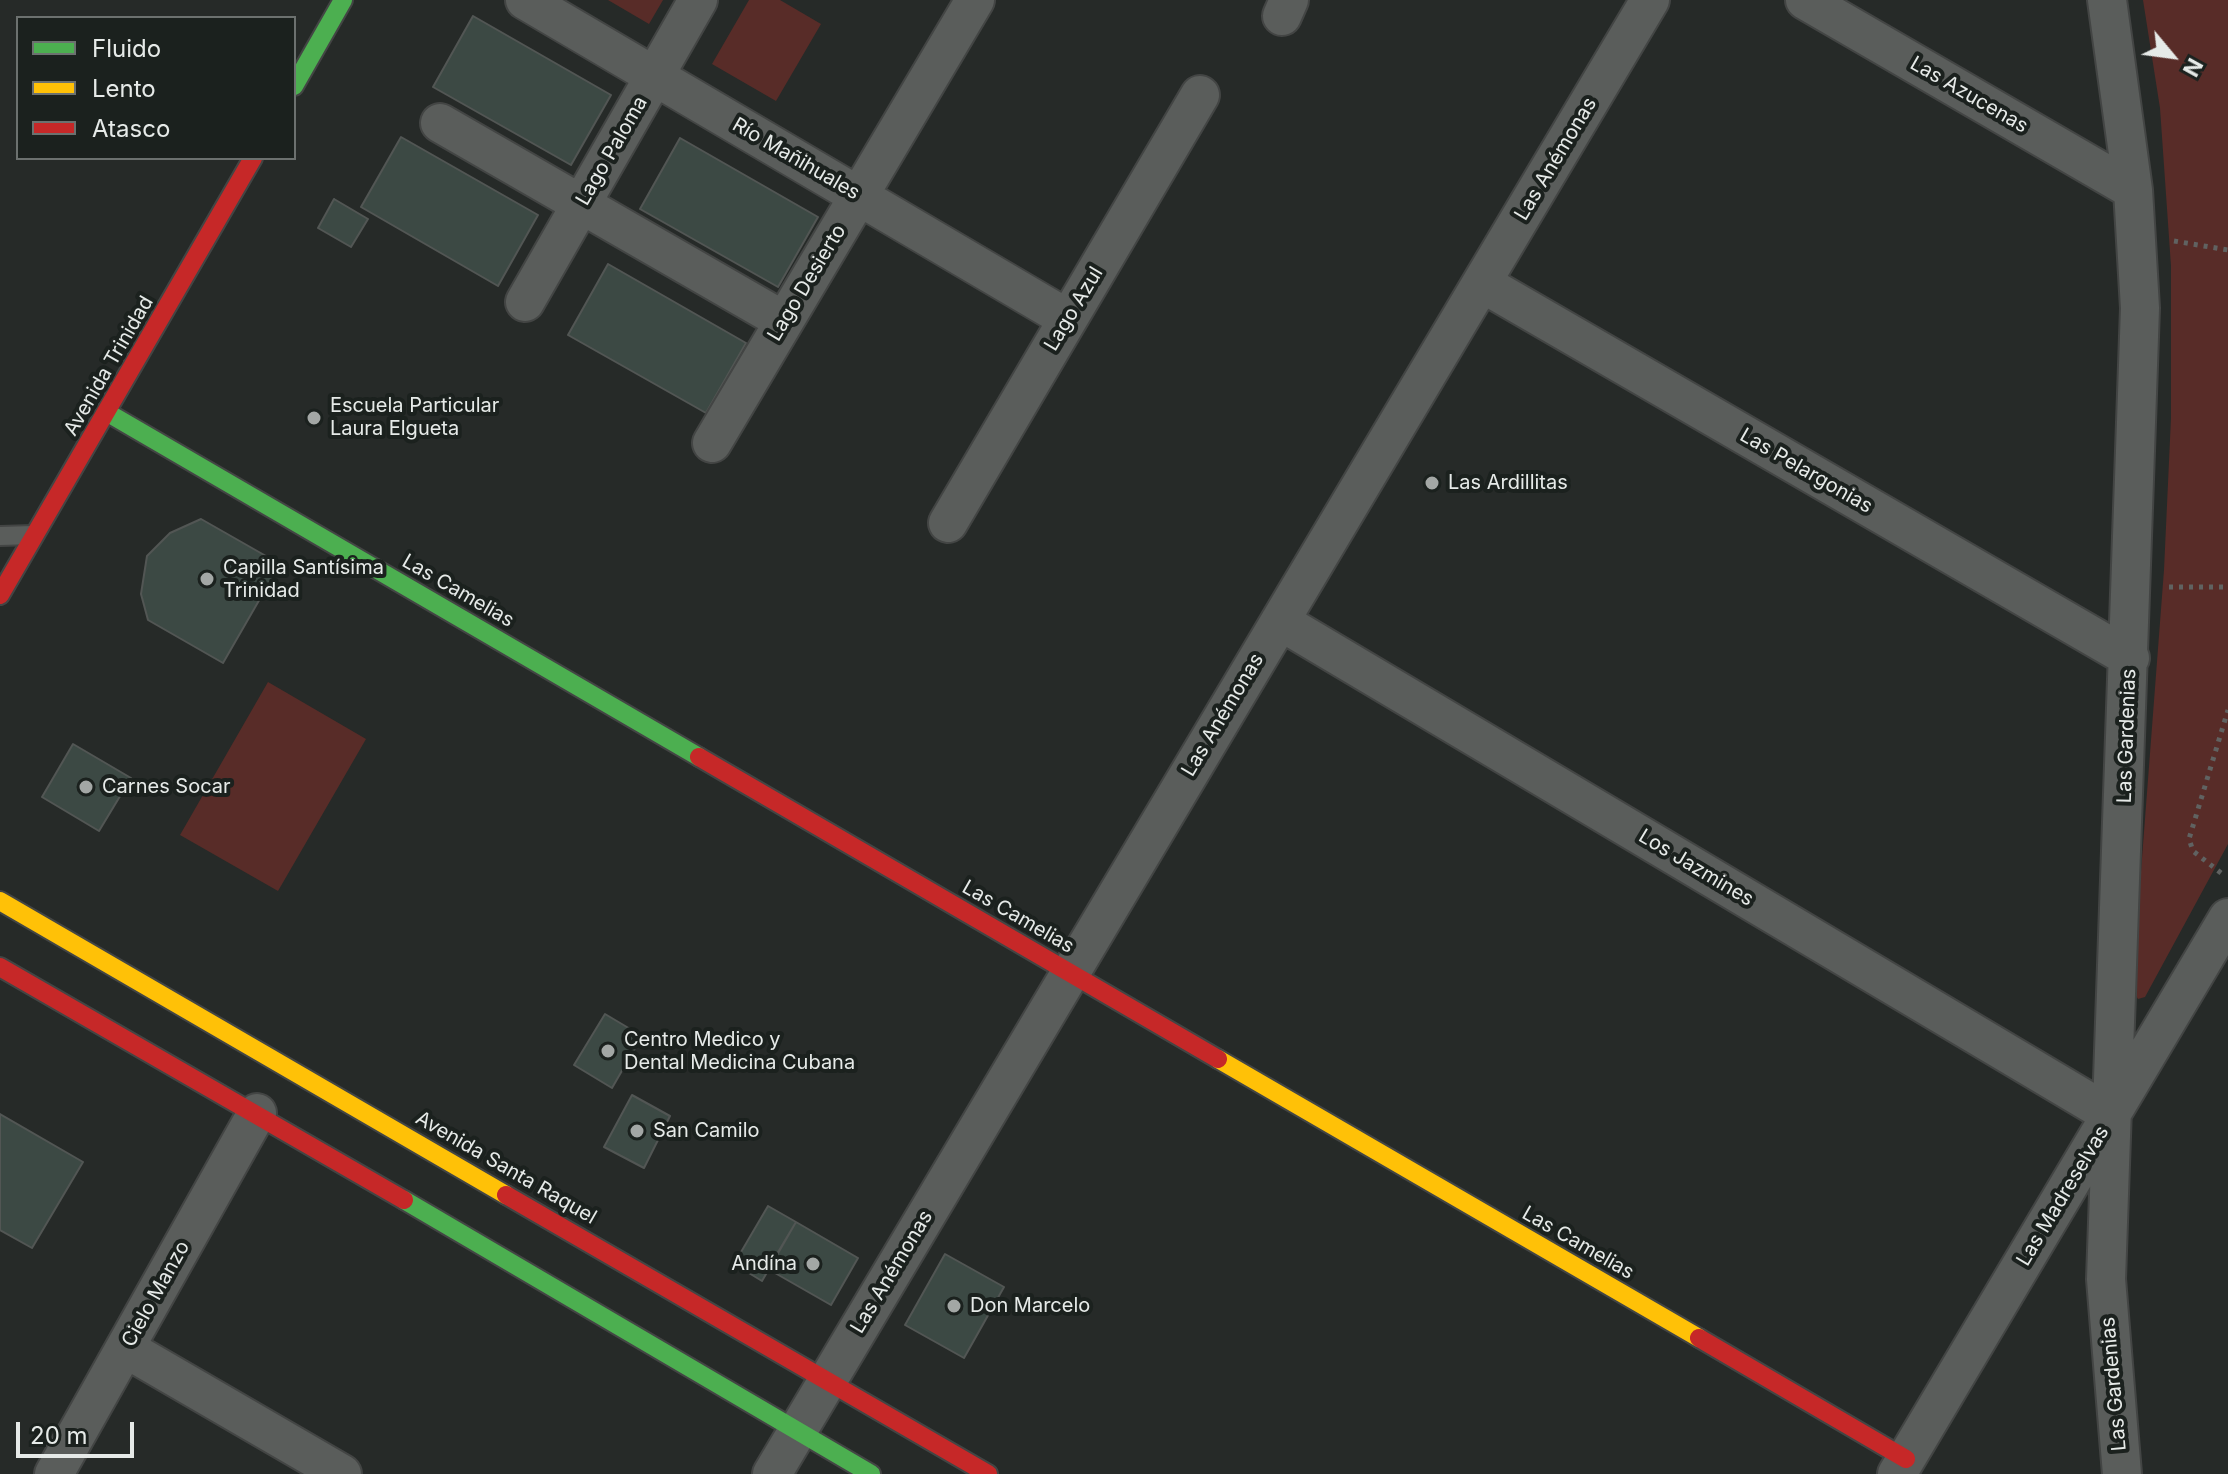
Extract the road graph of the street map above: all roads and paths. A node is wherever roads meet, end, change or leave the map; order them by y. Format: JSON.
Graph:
{"nodes":[{"id":1,"x":343,"y":0,"type":"edge"},
{"id":2,"x":525,"y":0,"type":"edge"},
{"id":3,"x":698,"y":0,"type":"edge"},
{"id":4,"x":975,"y":0,"type":"edge"},
{"id":5,"x":1650,"y":0,"type":"edge"},
{"id":6,"x":1805,"y":0,"type":"edge"},
{"id":7,"x":2107,"y":0,"type":"edge"},
{"id":8,"x":655,"y":76,"type":"junction"},
{"id":9,"x":296,"y":82,"type":"edge"},
{"id":10,"x":1200,"y":95,"type":"dead end"},
{"id":11,"x":440,"y":123,"type":"dead end"},
{"id":12,"x":252,"y":160,"type":"edge"},
{"id":13,"x":2133,"y":190,"type":"junction"},
{"id":14,"x":859,"y":196,"type":"junction"},
{"id":15,"x":581,"y":204,"type":"junction"},
{"id":16,"x":2137,"y":235,"type":"junction"},
{"id":17,"x":2228,"y":250,"type":"edge"},
{"id":18,"x":1482,"y":283,"type":"junction"},
{"id":19,"x":525,"y":302,"type":"dead end"},
{"id":20,"x":1068,"y":319,"type":"junction"},
{"id":21,"x":784,"y":321,"type":"junction"},
{"id":22,"x":108,"y":413,"type":"junction"},
{"id":23,"x":712,"y":443,"type":"dead end"},
{"id":24,"x":948,"y":523,"type":"dead end"},
{"id":25,"x":36,"y":534,"type":"junction"},
{"id":26,"x":0,"y":536,"type":"edge"},
{"id":27,"x":2132,"y":587,"type":"junction"},
{"id":28,"x":2228,"y":587,"type":"edge"},
{"id":29,"x":0,"y":595,"type":"edge"},
{"id":30,"x":1280,"y":621,"type":"junction"},
{"id":31,"x":2130,"y":658,"type":"junction"},
{"id":32,"x":2228,"y":710,"type":"edge"},
{"id":33,"x":2221,"y":873,"type":"dead end"},
{"id":34,"x":0,"y":901,"type":"edge"},
{"id":35,"x":2228,"y":918,"type":"edge"},
{"id":36,"x":0,"y":967,"type":"edge"},
{"id":37,"x":1070,"y":972,"type":"junction"},
{"id":38,"x":257,"y":1113,"type":"junction"},
{"id":39,"x":2111,"y":1115,"type":"junction"},
{"id":40,"x":125,"y":1348,"type":"junction"},
{"id":41,"x":827,"y":1380,"type":"junction"},
{"id":42,"x":797,"y":1431,"type":"junction"},
{"id":43,"x":1902,"y":1466,"type":"edge"},
{"id":44,"x":54,"y":1474,"type":"edge"},
{"id":45,"x":342,"y":1474,"type":"edge"},
{"id":46,"x":772,"y":1474,"type":"edge"},
{"id":47,"x":871,"y":1474,"type":"edge"},
{"id":48,"x":988,"y":1474,"type":"edge"},
{"id":49,"x":2122,"y":1474,"type":"edge"}],
"edges":[{"from":1,"to":9,"type":"main road"},
{"from":2,"to":8,"type":"street","name":"Río Mañihuales"},
{"from":3,"to":8,"type":"street","name":"Lago Paloma"},
{"from":4,"to":14,"type":"street","name":"Lago Desierto"},
{"from":5,"to":18,"type":"street","name":"Las Anémonas"},
{"from":6,"to":13,"type":"street","name":"Las Azucenas"},
{"from":7,"to":13,"type":"street","name":"Las Gardenias"},
{"from":8,"to":14,"type":"street","name":"Río Mañihuales"},
{"from":8,"to":15,"type":"street","name":"Lago Paloma"},
{"from":10,"to":20,"type":"street","name":"Lago Azul"},
{"from":11,"to":15,"type":"street"},
{"from":12,"to":22,"type":"main road","name":"Avenida Trinidad"},
{"from":13,"to":16,"type":"street","name":"Las Gardenias"},
{"from":14,"to":20,"type":"street","name":"Río Mañihuales"},
{"from":14,"to":21,"type":"street","name":"Lago Desierto"},
{"from":15,"to":19,"type":"street","name":"Lago Paloma"},
{"from":15,"to":21,"type":"street"},
{"from":16,"to":17,"type":"path"},
{"from":16,"to":27,"type":"street","name":"Las Gardenias"},
{"from":18,"to":30,"type":"street","name":"Las Anémonas"},
{"from":18,"to":31,"type":"street","name":"Las Pelargonias"},
{"from":20,"to":24,"type":"street","name":"Lago Azul"},
{"from":21,"to":23,"type":"street","name":"Lago Desierto"},
{"from":22,"to":25,"type":"main road","name":"Avenida Trinidad"},
{"from":22,"to":37,"type":"main road","name":"Las Camelias"},
{"from":25,"to":26,"type":"lane"},
{"from":25,"to":29,"type":"main road","name":"Avenida Trinidad"},
{"from":27,"to":28,"type":"path"},
{"from":27,"to":31,"type":"street","name":"Las Gardenias"},
{"from":30,"to":37,"type":"street","name":"Las Anémonas"},
{"from":30,"to":39,"type":"street","name":"Los Jazmines"},
{"from":31,"to":39,"type":"street","name":"Las Gardenias"},
{"from":32,"to":33,"type":"path"},
{"from":34,"to":41,"type":"main road","name":"Avenida Santa Raquel"},
{"from":35,"to":39,"type":"street","name":"Las Madreselvas"},
{"from":36,"to":38,"type":"main road"},
{"from":37,"to":41,"type":"street","name":"Las Anémonas"},
{"from":37,"to":43,"type":"main road","name":"Las Camelias"},
{"from":38,"to":40,"type":"street","name":"Cielo Manzo"},
{"from":38,"to":42,"type":"main road"},
{"from":39,"to":43,"type":"street","name":"Las Madreselvas"},
{"from":39,"to":49,"type":"street","name":"Las Gardenias"},
{"from":40,"to":44,"type":"street","name":"Cielo Manzo"},
{"from":40,"to":45,"type":"street"},
{"from":41,"to":42,"type":"street","name":"Las Anémonas"},
{"from":41,"to":48,"type":"main road","name":"Avenida Santa Raquel"},
{"from":42,"to":46,"type":"street","name":"Las Anémonas"},
{"from":42,"to":47,"type":"main road"}]}
